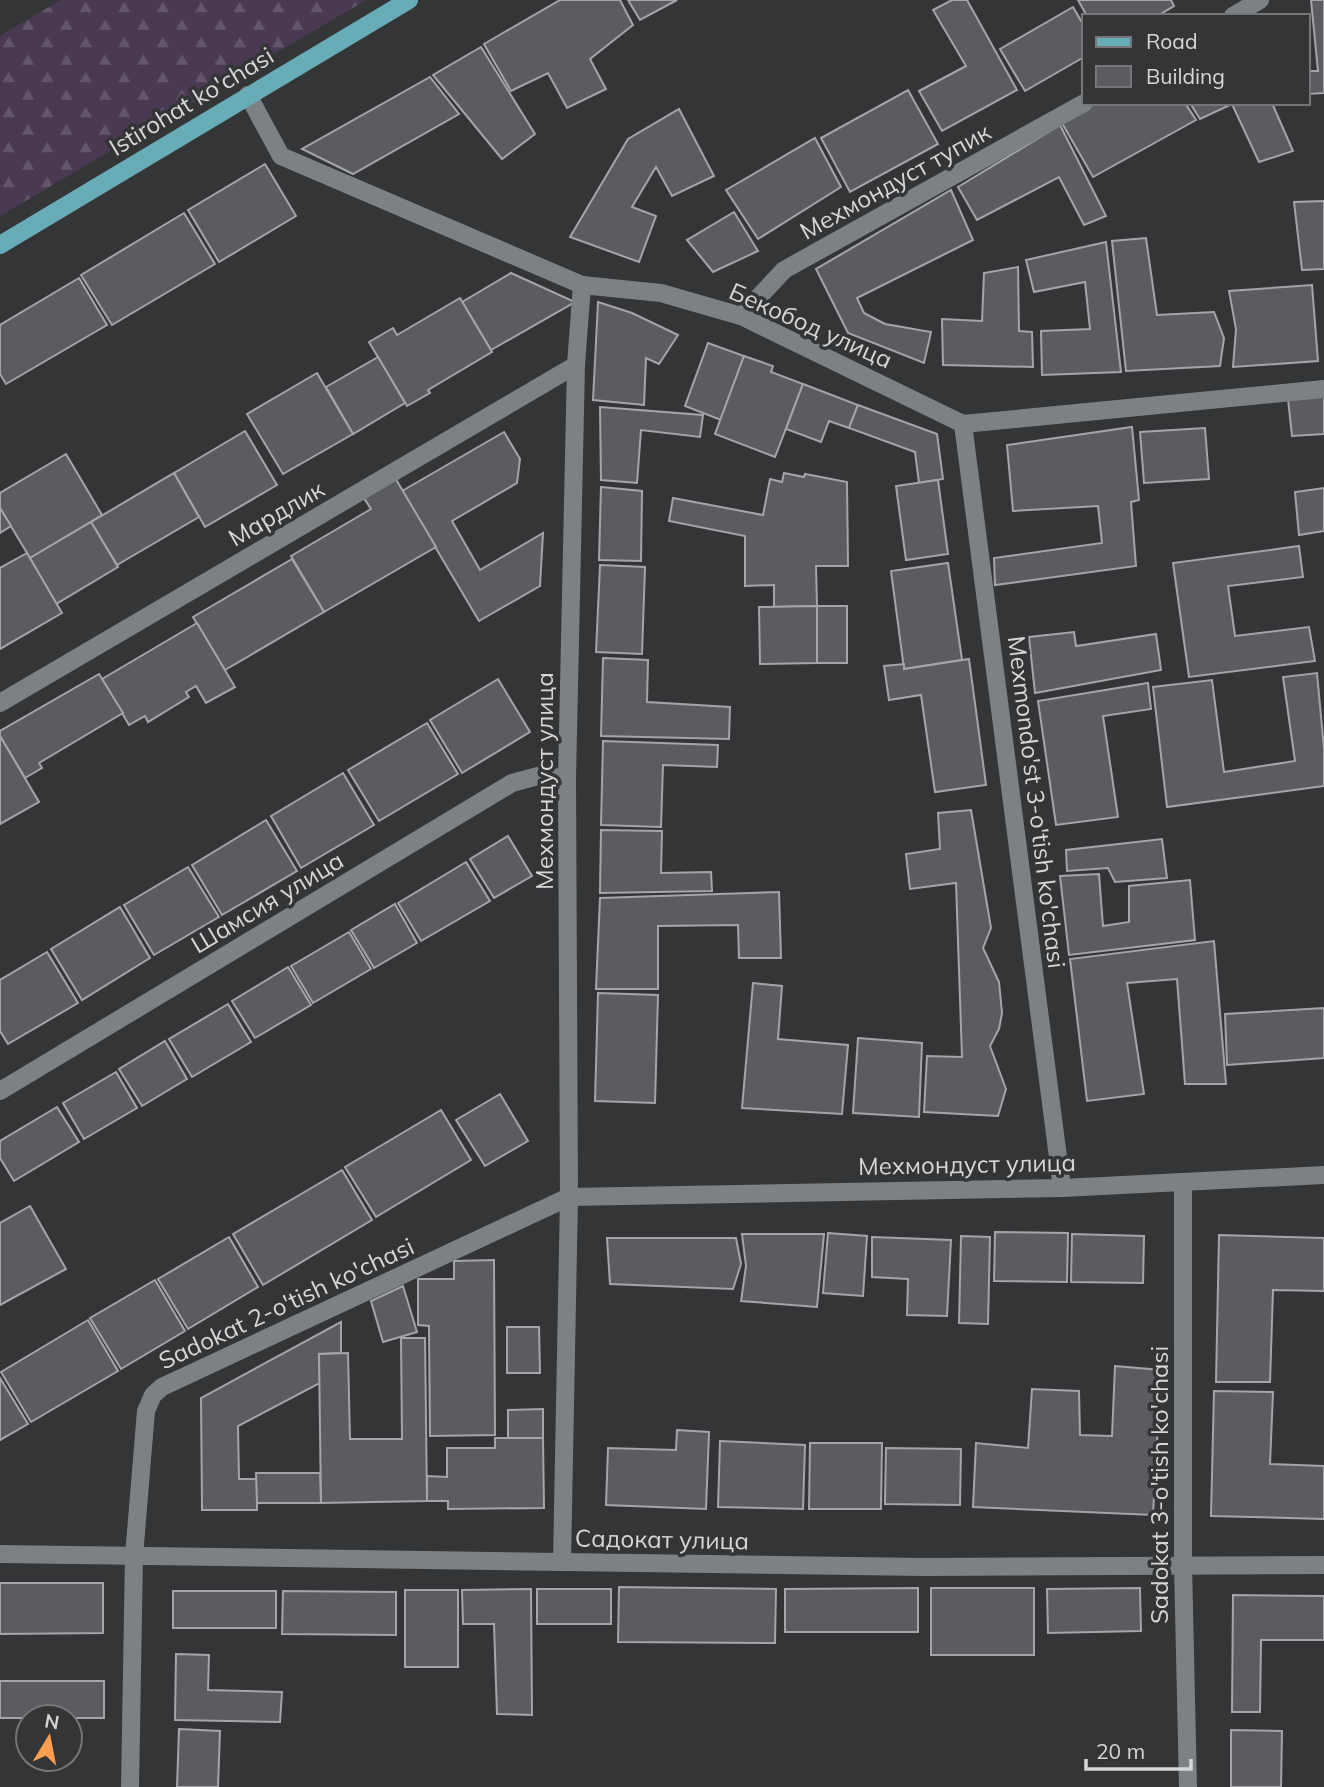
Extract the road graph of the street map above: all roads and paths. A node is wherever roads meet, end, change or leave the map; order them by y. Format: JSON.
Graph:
{"nodes":[{"id":1,"x":409,"y":0,"type":"edge"},
{"id":2,"x":1260,"y":0,"type":"edge"},
{"id":3,"x":1236,"y":14,"type":"edge"},
{"id":4,"x":248,"y":95,"type":"junction"},
{"id":5,"x":1082,"y":104,"type":"edge"},
{"id":6,"x":0,"y":245,"type":"edge"},
{"id":7,"x":582,"y":285,"type":"junction"},
{"id":8,"x":741,"y":316,"type":"junction"},
{"id":9,"x":576,"y":365,"type":"junction"},
{"id":10,"x":1324,"y":389,"type":"edge"},
{"id":11,"x":963,"y":424,"type":"junction"},
{"id":12,"x":0,"y":702,"type":"edge"},
{"id":13,"x":567,"y":778,"type":"junction"},
{"id":14,"x":0,"y":1091,"type":"edge"},
{"id":15,"x":1324,"y":1175,"type":"edge"},
{"id":16,"x":1183,"y":1182,"type":"junction"},
{"id":17,"x":1062,"y":1188,"type":"junction"},
{"id":18,"x":569,"y":1196,"type":"junction"},
{"id":19,"x":0,"y":1554,"type":"edge"},
{"id":20,"x":134,"y":1556,"type":"junction"},
{"id":21,"x":562,"y":1562,"type":"junction"},
{"id":22,"x":1324,"y":1565,"type":"edge"},
{"id":23,"x":1183,"y":1566,"type":"junction"},
{"id":24,"x":130,"y":1787,"type":"edge"},
{"id":25,"x":1188,"y":1787,"type":"edge"}],
"edges":[{"from":1,"to":4,"type":"main road","name":"Istirohat ko'chasi"},
{"from":2,"to":3,"type":"street"},
{"from":4,"to":6,"type":"main road","name":"Istirohat ko'chasi"},
{"from":4,"to":7,"type":"street","name":"Бекобод улица"},
{"from":5,"to":8,"type":"street","name":"Мехмондуст тупик"},
{"from":7,"to":8,"type":"street","name":"Бекобод улица"},
{"from":7,"to":9,"type":"street","name":"Мехмондуст улица"},
{"from":8,"to":11,"type":"street","name":"Бекобод улица"},
{"from":9,"to":12,"type":"street","name":"Мардлик"},
{"from":9,"to":13,"type":"street","name":"Мехмондуст улица"},
{"from":10,"to":11,"type":"street"},
{"from":11,"to":17,"type":"street","name":"Mexmondo'st 3-o'tish ko'chasi"},
{"from":13,"to":14,"type":"street","name":"Шамсия улица"},
{"from":13,"to":18,"type":"street","name":"Мехмондуст улица"},
{"from":15,"to":16,"type":"street","name":"Мехмондуст улица"},
{"from":16,"to":17,"type":"street","name":"Мехмондуст улица"},
{"from":16,"to":23,"type":"street","name":"Sadokat 3-o'tish ko'chasi"},
{"from":17,"to":18,"type":"street","name":"Мехмондуст улица"},
{"from":18,"to":20,"type":"street","name":"Sadokat 2-o'tish ko'chasi"},
{"from":18,"to":21,"type":"street","name":"Мехмондуст улица"},
{"from":19,"to":20,"type":"street","name":"Садокат улица"},
{"from":20,"to":21,"type":"street","name":"Садокат улица"},
{"from":20,"to":24,"type":"street","name":"Sadokat 2-o'tish ko'chasi"},
{"from":21,"to":23,"type":"street","name":"Садокат улица"},
{"from":22,"to":23,"type":"street","name":"Садокат улица"},
{"from":23,"to":25,"type":"street","name":"Sadokat 3-o'tish ko'chasi"}]}
